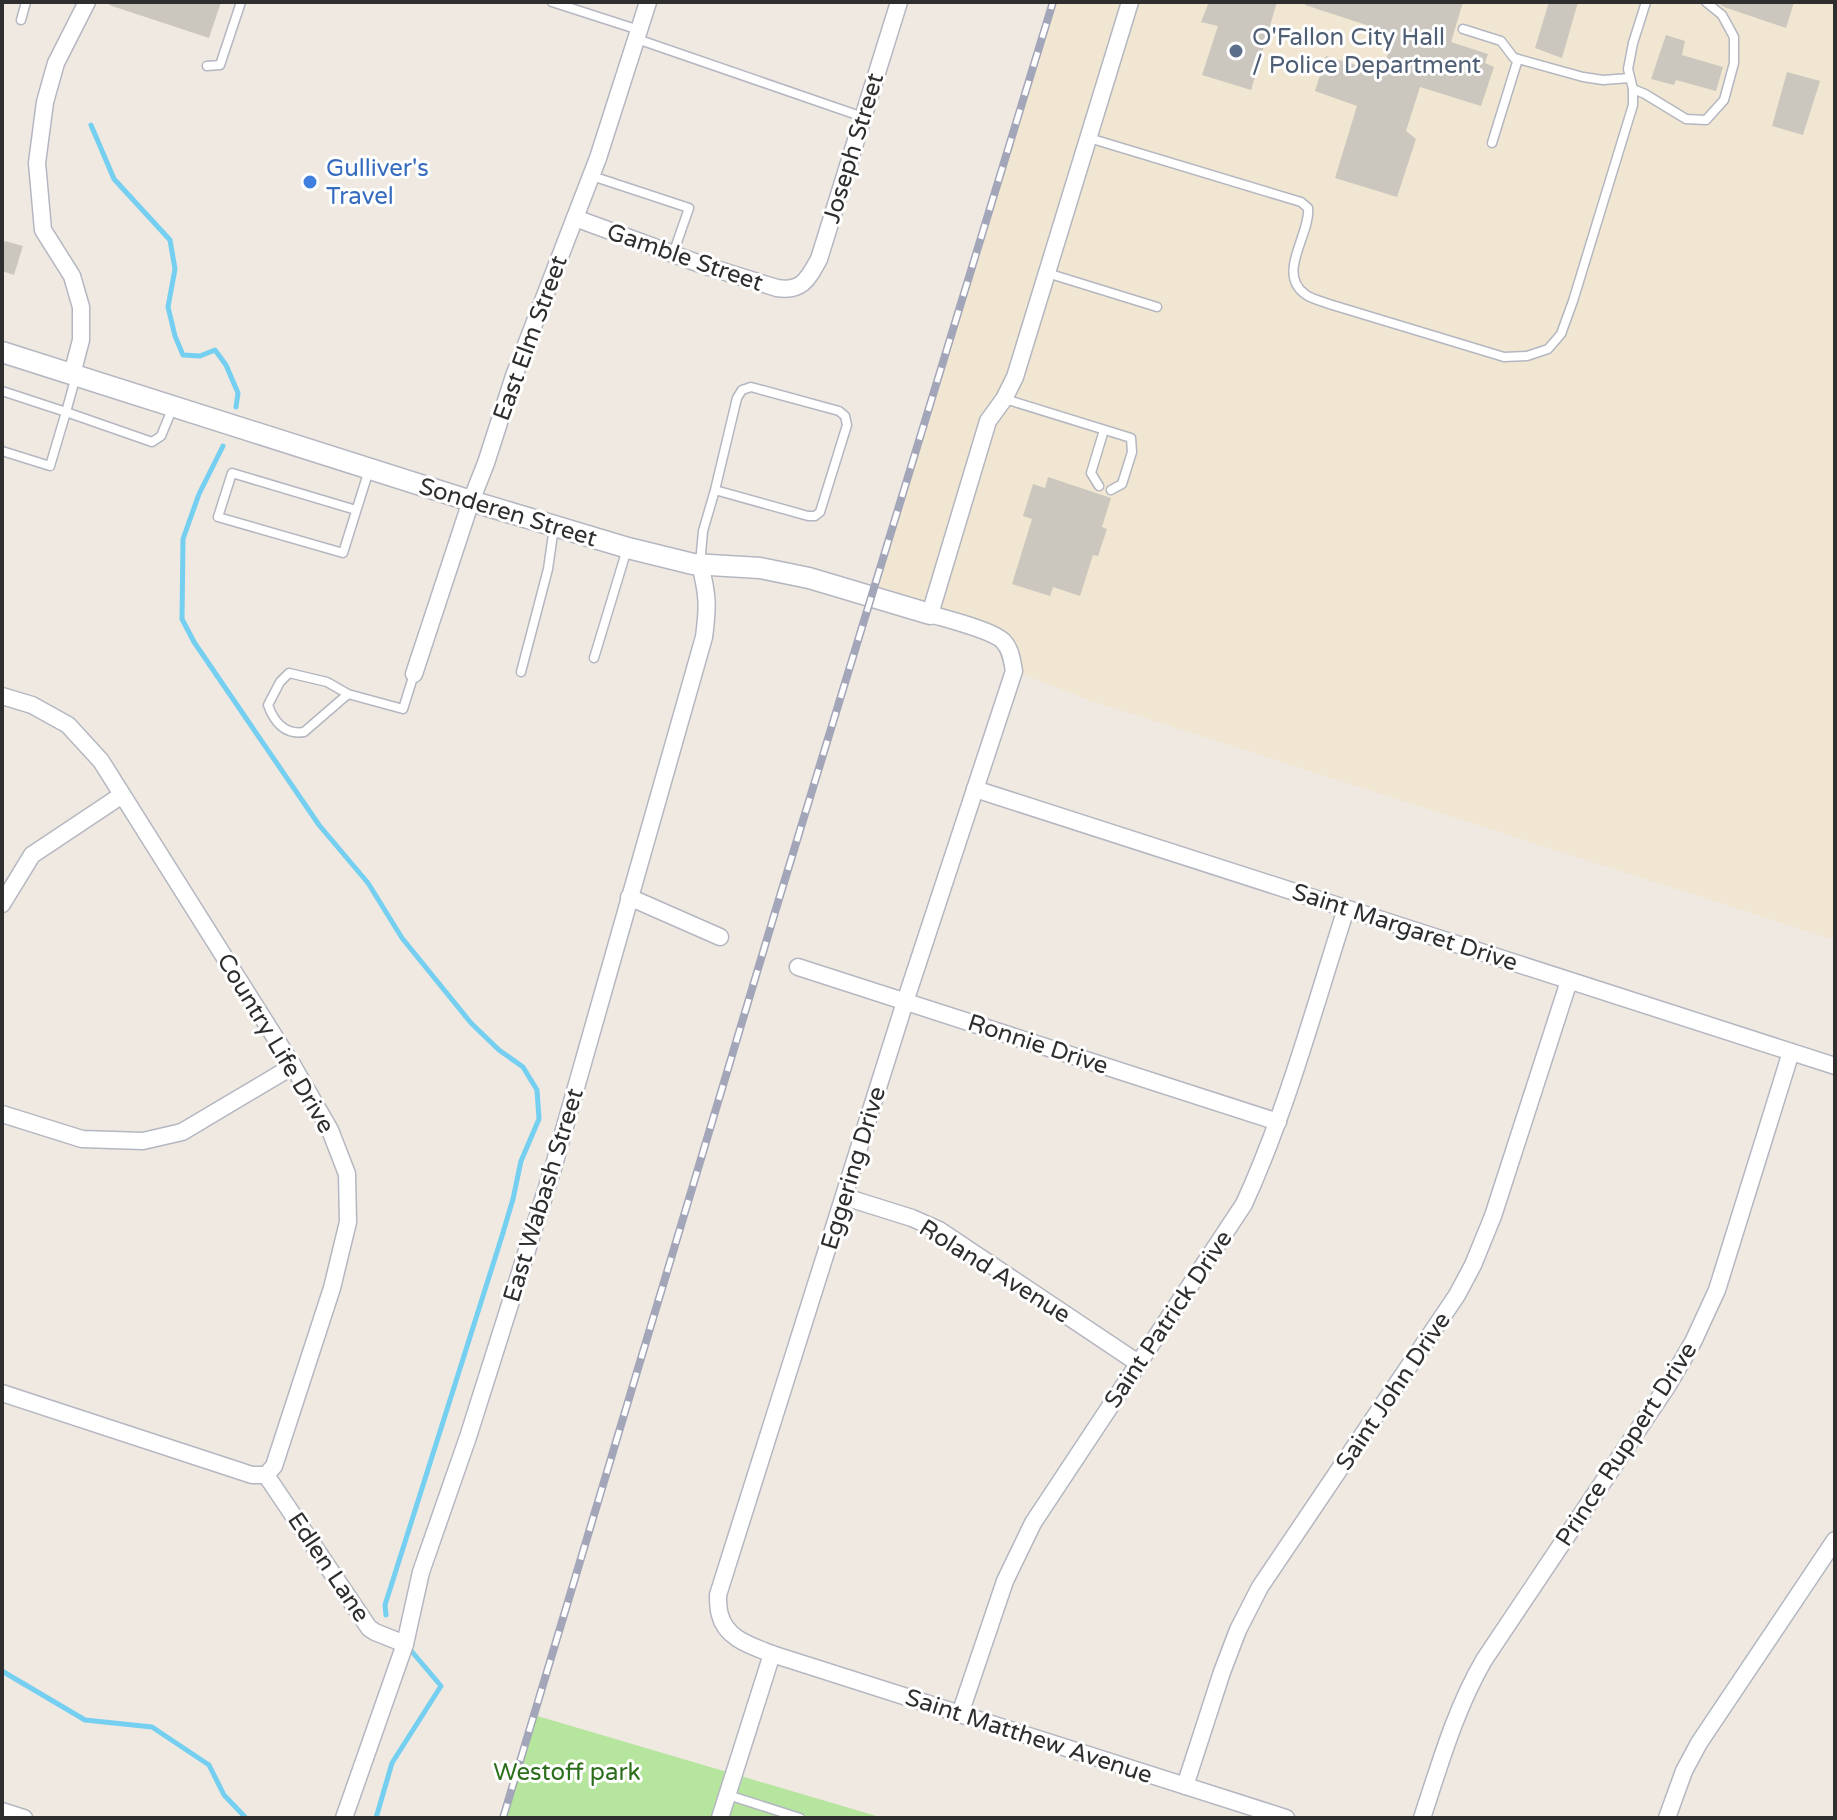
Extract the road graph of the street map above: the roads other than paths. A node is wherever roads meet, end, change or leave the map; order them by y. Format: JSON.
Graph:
{"nodes":[{"id":1,"x":26,"y":2,"type":"edge"},
{"id":2,"x":87,"y":2,"type":"edge"},
{"id":3,"x":241,"y":2,"type":"edge"},
{"id":4,"x":552,"y":2,"type":"edge"},
{"id":5,"x":648,"y":2,"type":"edge"},
{"id":6,"x":899,"y":2,"type":"edge"},
{"id":7,"x":1130,"y":2,"type":"edge"},
{"id":8,"x":1646,"y":2,"type":"edge"},
{"id":9,"x":1706,"y":2,"type":"edge"},
{"id":10,"x":21,"y":20,"type":"dead end"},
{"id":11,"x":1463,"y":29,"type":"dead end"},
{"id":12,"x":637,"y":35,"type":"junction"},
{"id":13,"x":1518,"y":59,"type":"junction"},
{"id":14,"x":207,"y":66,"type":"dead end"},
{"id":15,"x":1630,"y":78,"type":"junction"},
{"id":16,"x":1633,"y":89,"type":"junction"},
{"id":17,"x":863,"y":117,"type":"junction"},
{"id":18,"x":1088,"y":138,"type":"junction"},
{"id":19,"x":1492,"y":143,"type":"dead end"},
{"id":20,"x":591,"y":176,"type":"junction"},
{"id":21,"x":575,"y":218,"type":"junction"},
{"id":22,"x":673,"y":254,"type":"junction"},
{"id":23,"x":1047,"y":273,"type":"junction"},
{"id":24,"x":797,"y":288,"type":"joint"},
{"id":25,"x":1157,"y":307,"type":"dead end"},
{"id":26,"x":2,"y":352,"type":"edge"},
{"id":27,"x":74,"y":375,"type":"junction"},
{"id":28,"x":2,"y":391,"type":"edge"},
{"id":29,"x":1004,"y":399,"type":"junction"},
{"id":30,"x":173,"y":407,"type":"junction"},
{"id":31,"x":66,"y":412,"type":"junction"},
{"id":32,"x":1104,"y":430,"type":"junction"},
{"id":33,"x":2,"y":451,"type":"edge"},
{"id":34,"x":370,"y":469,"type":"junction"},
{"id":35,"x":1099,"y":486,"type":"dead end"},
{"id":36,"x":715,"y":490,"type":"junction"},
{"id":37,"x":1111,"y":490,"type":"dead end"},
{"id":38,"x":471,"y":501,"type":"junction"},
{"id":39,"x":356,"y":510,"type":"junction"},
{"id":40,"x":554,"y":526,"type":"junction"},
{"id":41,"x":628,"y":548,"type":"junction"},
{"id":42,"x":700,"y":565,"type":"junction"},
{"id":43,"x":930,"y":614,"type":"junction"},
{"id":44,"x":1012,"y":656,"type":"joint"},
{"id":45,"x":594,"y":658,"type":"dead end"},
{"id":46,"x":521,"y":672,"type":"dead end"},
{"id":47,"x":414,"y":674,"type":"joint"},
{"id":48,"x":348,"y":694,"type":"junction"},
{"id":49,"x":2,"y":696,"type":"edge"},
{"id":50,"x":975,"y":789,"type":"junction"},
{"id":51,"x":122,"y":795,"type":"junction"},
{"id":52,"x":629,"y":897,"type":"junction"},
{"id":53,"x":2,"y":904,"type":"edge"},
{"id":54,"x":1346,"y":909,"type":"junction"},
{"id":55,"x":720,"y":937,"type":"dead end"},
{"id":56,"x":798,"y":967,"type":"dead end"},
{"id":57,"x":1569,"y":981,"type":"junction"},
{"id":58,"x":905,"y":1002,"type":"junction"},
{"id":59,"x":1791,"y":1052,"type":"junction"},
{"id":60,"x":293,"y":1066,"type":"junction"},
{"id":61,"x":1835,"y":1066,"type":"edge"},
{"id":62,"x":2,"y":1114,"type":"edge"},
{"id":63,"x":1278,"y":1122,"type":"junction"},
{"id":64,"x":845,"y":1197,"type":"junction"},
{"id":65,"x":1138,"y":1363,"type":"junction"},
{"id":66,"x":2,"y":1393,"type":"edge"},
{"id":67,"x":266,"y":1475,"type":"junction"},
{"id":68,"x":1835,"y":1540,"type":"edge"},
{"id":69,"x":405,"y":1644,"type":"junction"},
{"id":70,"x":772,"y":1654,"type":"junction"},
{"id":71,"x":960,"y":1714,"type":"junction"},
{"id":72,"x":1185,"y":1786,"type":"junction"},
{"id":73,"x":728,"y":1795,"type":"junction"},
{"id":74,"x":2,"y":1811,"type":"edge"},
{"id":75,"x":24,"y":1818,"type":"edge"},
{"id":76,"x":344,"y":1818,"type":"edge"},
{"id":77,"x":720,"y":1818,"type":"edge"},
{"id":78,"x":800,"y":1818,"type":"edge"},
{"id":79,"x":1286,"y":1818,"type":"edge"},
{"id":80,"x":1422,"y":1818,"type":"edge"},
{"id":81,"x":1667,"y":1818,"type":"edge"}],
"edges":[{"from":1,"to":10,"type":"lane"},
{"from":2,"to":27,"type":"street"},
{"from":3,"to":14,"type":"lane"},
{"from":4,"to":12,"type":"lane"},
{"from":5,"to":12,"type":"street","name":"East Elm Street"},
{"from":6,"to":17,"type":"street","name":"Joseph Street"},
{"from":7,"to":18,"type":"street"},
{"from":8,"to":15,"type":"lane"},
{"from":9,"to":16,"type":"lane"},
{"from":11,"to":13,"type":"lane"},
{"from":12,"to":17,"type":"lane"},
{"from":12,"to":20,"type":"street","name":"East Elm Street"},
{"from":13,"to":15,"type":"lane"},
{"from":13,"to":19,"type":"lane"},
{"from":15,"to":16,"type":"lane"},
{"from":16,"to":18,"type":"lane"},
{"from":17,"to":24,"type":"street","name":"Joseph Street"},
{"from":18,"to":23,"type":"street"},
{"from":20,"to":21,"type":"street","name":"East Elm Street"},
{"from":20,"to":22,"type":"lane"},
{"from":21,"to":22,"type":"street","name":"Gamble Street"},
{"from":21,"to":38,"type":"street","name":"East Elm Street"},
{"from":22,"to":24,"type":"street","name":"Gamble Street"},
{"from":23,"to":25,"type":"lane"},
{"from":23,"to":29,"type":"street"},
{"from":26,"to":27,"type":"street","name":"Sonderen Street"},
{"from":27,"to":30,"type":"street","name":"Sonderen Street"},
{"from":27,"to":31,"type":"lane"},
{"from":28,"to":31,"type":"lane"},
{"from":29,"to":32,"type":"lane"},
{"from":29,"to":43,"type":"street"},
{"from":30,"to":31,"type":"lane"},
{"from":30,"to":34,"type":"street","name":"Sonderen Street"},
{"from":31,"to":33,"type":"lane"},
{"from":32,"to":35,"type":"lane"},
{"from":32,"to":37,"type":"lane"},
{"from":34,"to":38,"type":"street","name":"Sonderen Street"},
{"from":34,"to":39,"type":"lane"},
{"from":36,"to":36,"type":"lane"},
{"from":36,"to":42,"type":"lane"},
{"from":38,"to":40,"type":"street","name":"Sonderen Street"},
{"from":38,"to":47,"type":"street","name":"East Elm Street"},
{"from":39,"to":39,"type":"lane"},
{"from":40,"to":41,"type":"street","name":"Sonderen Street"},
{"from":40,"to":46,"type":"lane"},
{"from":41,"to":42,"type":"street","name":"Sonderen Street"},
{"from":41,"to":45,"type":"lane"},
{"from":42,"to":43,"type":"street","name":"Sonderen Street"},
{"from":42,"to":52,"type":"street","name":"East Wabash Street"},
{"from":43,"to":44,"type":"street","name":"Sonderen Street"},
{"from":44,"to":50,"type":"street","name":"Eggering Drive"},
{"from":47,"to":48,"type":"lane"},
{"from":48,"to":48,"type":"lane"},
{"from":49,"to":51,"type":"street","name":"Country Life Drive"},
{"from":50,"to":54,"type":"street","name":"Saint Margaret Drive"},
{"from":50,"to":58,"type":"street","name":"Eggering Drive"},
{"from":51,"to":53,"type":"street"},
{"from":51,"to":60,"type":"street","name":"Country Life Drive"},
{"from":52,"to":55,"type":"street"},
{"from":52,"to":69,"type":"street","name":"East Wabash Street"},
{"from":54,"to":57,"type":"street","name":"Saint Margaret Drive"},
{"from":54,"to":63,"type":"street","name":"Saint Patrick Drive"},
{"from":56,"to":58,"type":"street","name":"Ronnie Drive"},
{"from":57,"to":59,"type":"street","name":"Saint Margaret Drive"},
{"from":57,"to":72,"type":"street","name":"Saint John Drive"},
{"from":58,"to":63,"type":"street","name":"Ronnie Drive"},
{"from":58,"to":64,"type":"street","name":"Eggering Drive"},
{"from":59,"to":61,"type":"street","name":"Saint Margaret Drive"},
{"from":59,"to":80,"type":"street","name":"Prince Ruppert Drive"},
{"from":60,"to":62,"type":"street"},
{"from":60,"to":67,"type":"street","name":"Country Life Drive"},
{"from":63,"to":65,"type":"street","name":"Saint Patrick Drive"},
{"from":64,"to":65,"type":"street","name":"Roland Avenue"},
{"from":64,"to":70,"type":"street","name":"Eggering Drive"},
{"from":65,"to":71,"type":"street","name":"Saint Patrick Drive"},
{"from":66,"to":67,"type":"street"},
{"from":67,"to":69,"type":"street","name":"Edlen Lane"},
{"from":68,"to":81,"type":"street"},
{"from":69,"to":76,"type":"street","name":"East Wabash Street"},
{"from":70,"to":71,"type":"street","name":"Saint Matthew Avenue"},
{"from":70,"to":73,"type":"street"},
{"from":71,"to":72,"type":"street","name":"Saint Matthew Avenue"},
{"from":72,"to":79,"type":"street","name":"Saint Matthew Avenue"},
{"from":73,"to":77,"type":"street"},
{"from":73,"to":78,"type":"lane"},
{"from":74,"to":75,"type":"street"}]}
